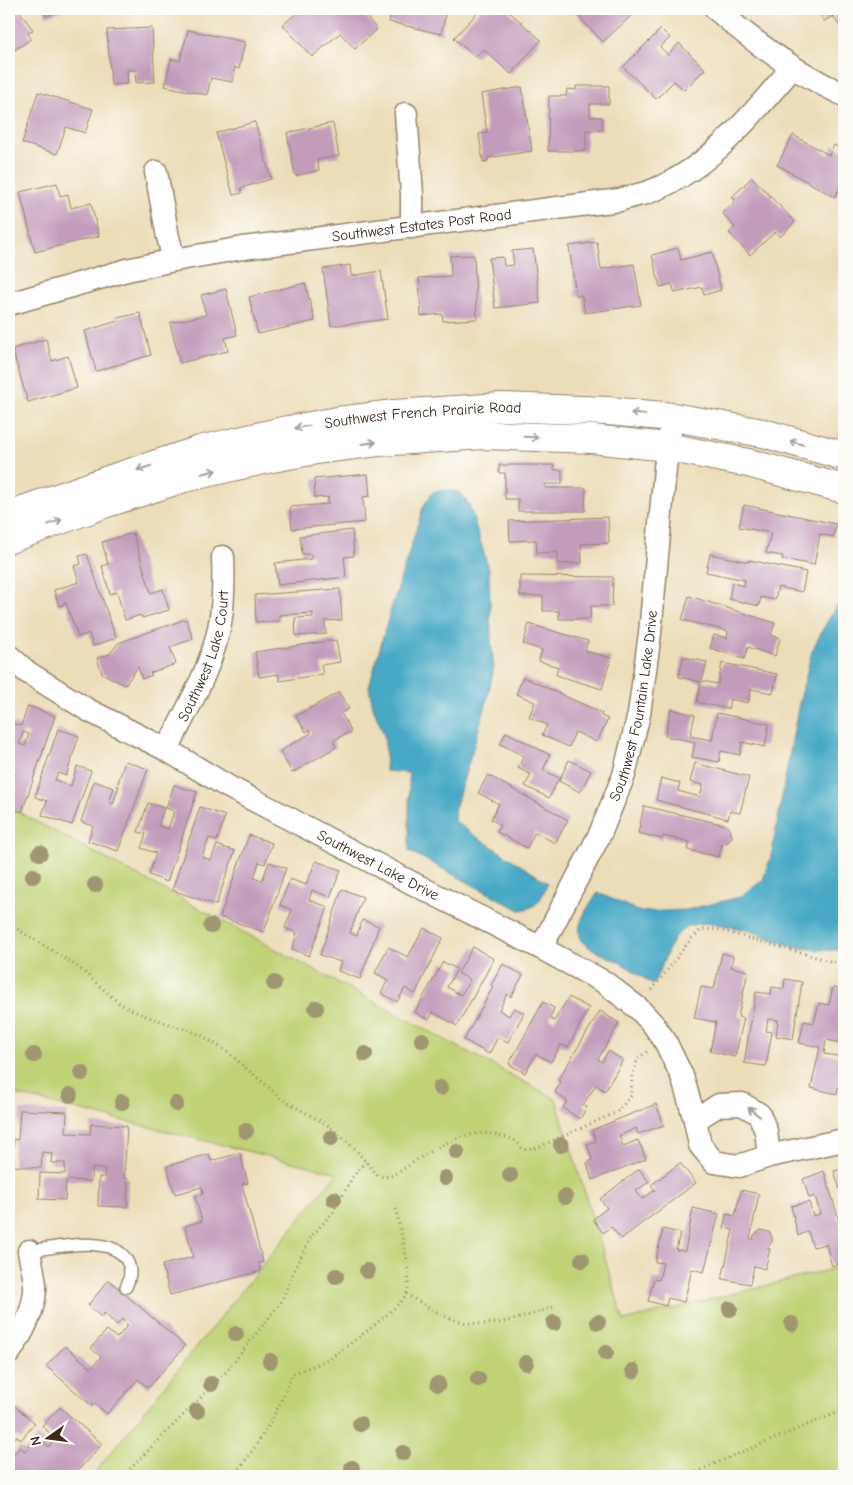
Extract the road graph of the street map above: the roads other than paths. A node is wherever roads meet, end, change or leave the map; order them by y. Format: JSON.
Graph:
{"nodes":[{"id":1,"x":716,"y":9,"type":"edge"},
{"id":2,"x":794,"y":67,"type":"junction"},
{"id":3,"x":844,"y":95,"type":"edge"},
{"id":4,"x":406,"y":114,"type":"dead end"},
{"id":5,"x":156,"y":172,"type":"dead end"},
{"id":6,"x":412,"y":227,"type":"junction"},
{"id":7,"x":174,"y":260,"type":"junction"},
{"id":8,"x":9,"y":304,"type":"edge"},
{"id":9,"x":673,"y":417,"type":"junction"},
{"id":10,"x":668,"y":447,"type":"junction"},
{"id":11,"x":844,"y":456,"type":"edge"},
{"id":12,"x":844,"y":489,"type":"edge"},
{"id":13,"x":9,"y":515,"type":"edge"},
{"id":14,"x":9,"y":539,"type":"edge"},
{"id":15,"x":223,"y":557,"type":"dead end"},
{"id":16,"x":9,"y":656,"type":"edge"},
{"id":17,"x":167,"y":750,"type":"junction"},
{"id":18,"x":541,"y":948,"type":"junction"},
{"id":19,"x":695,"y":1120,"type":"junction"},
{"id":20,"x":844,"y":1140,"type":"edge"},
{"id":21,"x":769,"y":1156,"type":"junction"},
{"id":22,"x":29,"y":1251,"type":"joint"},
{"id":23,"x":126,"y":1287,"type":"dead end"},
{"id":24,"x":9,"y":1353,"type":"edge"}],
"edges":[{"from":1,"to":2,"type":"street"},
{"from":2,"to":3,"type":"street"},
{"from":2,"to":6,"type":"street","name":"Southwest Estates Post Road"},
{"from":4,"to":6,"type":"street"},
{"from":5,"to":7,"type":"street"},
{"from":6,"to":7,"type":"street","name":"Southwest Estates Post Road"},
{"from":7,"to":8,"type":"street","name":"Southwest Estates Post Road"},
{"from":9,"to":10,"type":"street","name":"Southwest Fountain Lake Drive"},
{"from":11,"to":9,"type":"street","name":"Southwest French Prairie Road","one_way":true},
{"from":9,"to":13,"type":"street","name":"Southwest French Prairie Road","one_way":true},
{"from":10,"to":12,"type":"street","name":"Southwest French Prairie Road"},
{"from":14,"to":10,"type":"street","name":"Southwest French Prairie Road","one_way":true},
{"from":10,"to":18,"type":"street","name":"Southwest Fountain Lake Drive"},
{"from":15,"to":17,"type":"street","name":"Southwest Lake Court"},
{"from":16,"to":17,"type":"street","name":"Southwest Lake Drive"},
{"from":17,"to":18,"type":"street","name":"Southwest Lake Drive"},
{"from":18,"to":19,"type":"street","name":"Southwest Lake Drive"},
{"from":19,"to":21,"type":"street","name":"Southwest Lake Drive"},
{"from":21,"to":19,"type":"street","one_way":true},
{"from":20,"to":21,"type":"street","name":"Southwest Lake Drive"},
{"from":22,"to":23,"type":"lane"},
{"from":22,"to":24,"type":"street"}]}
